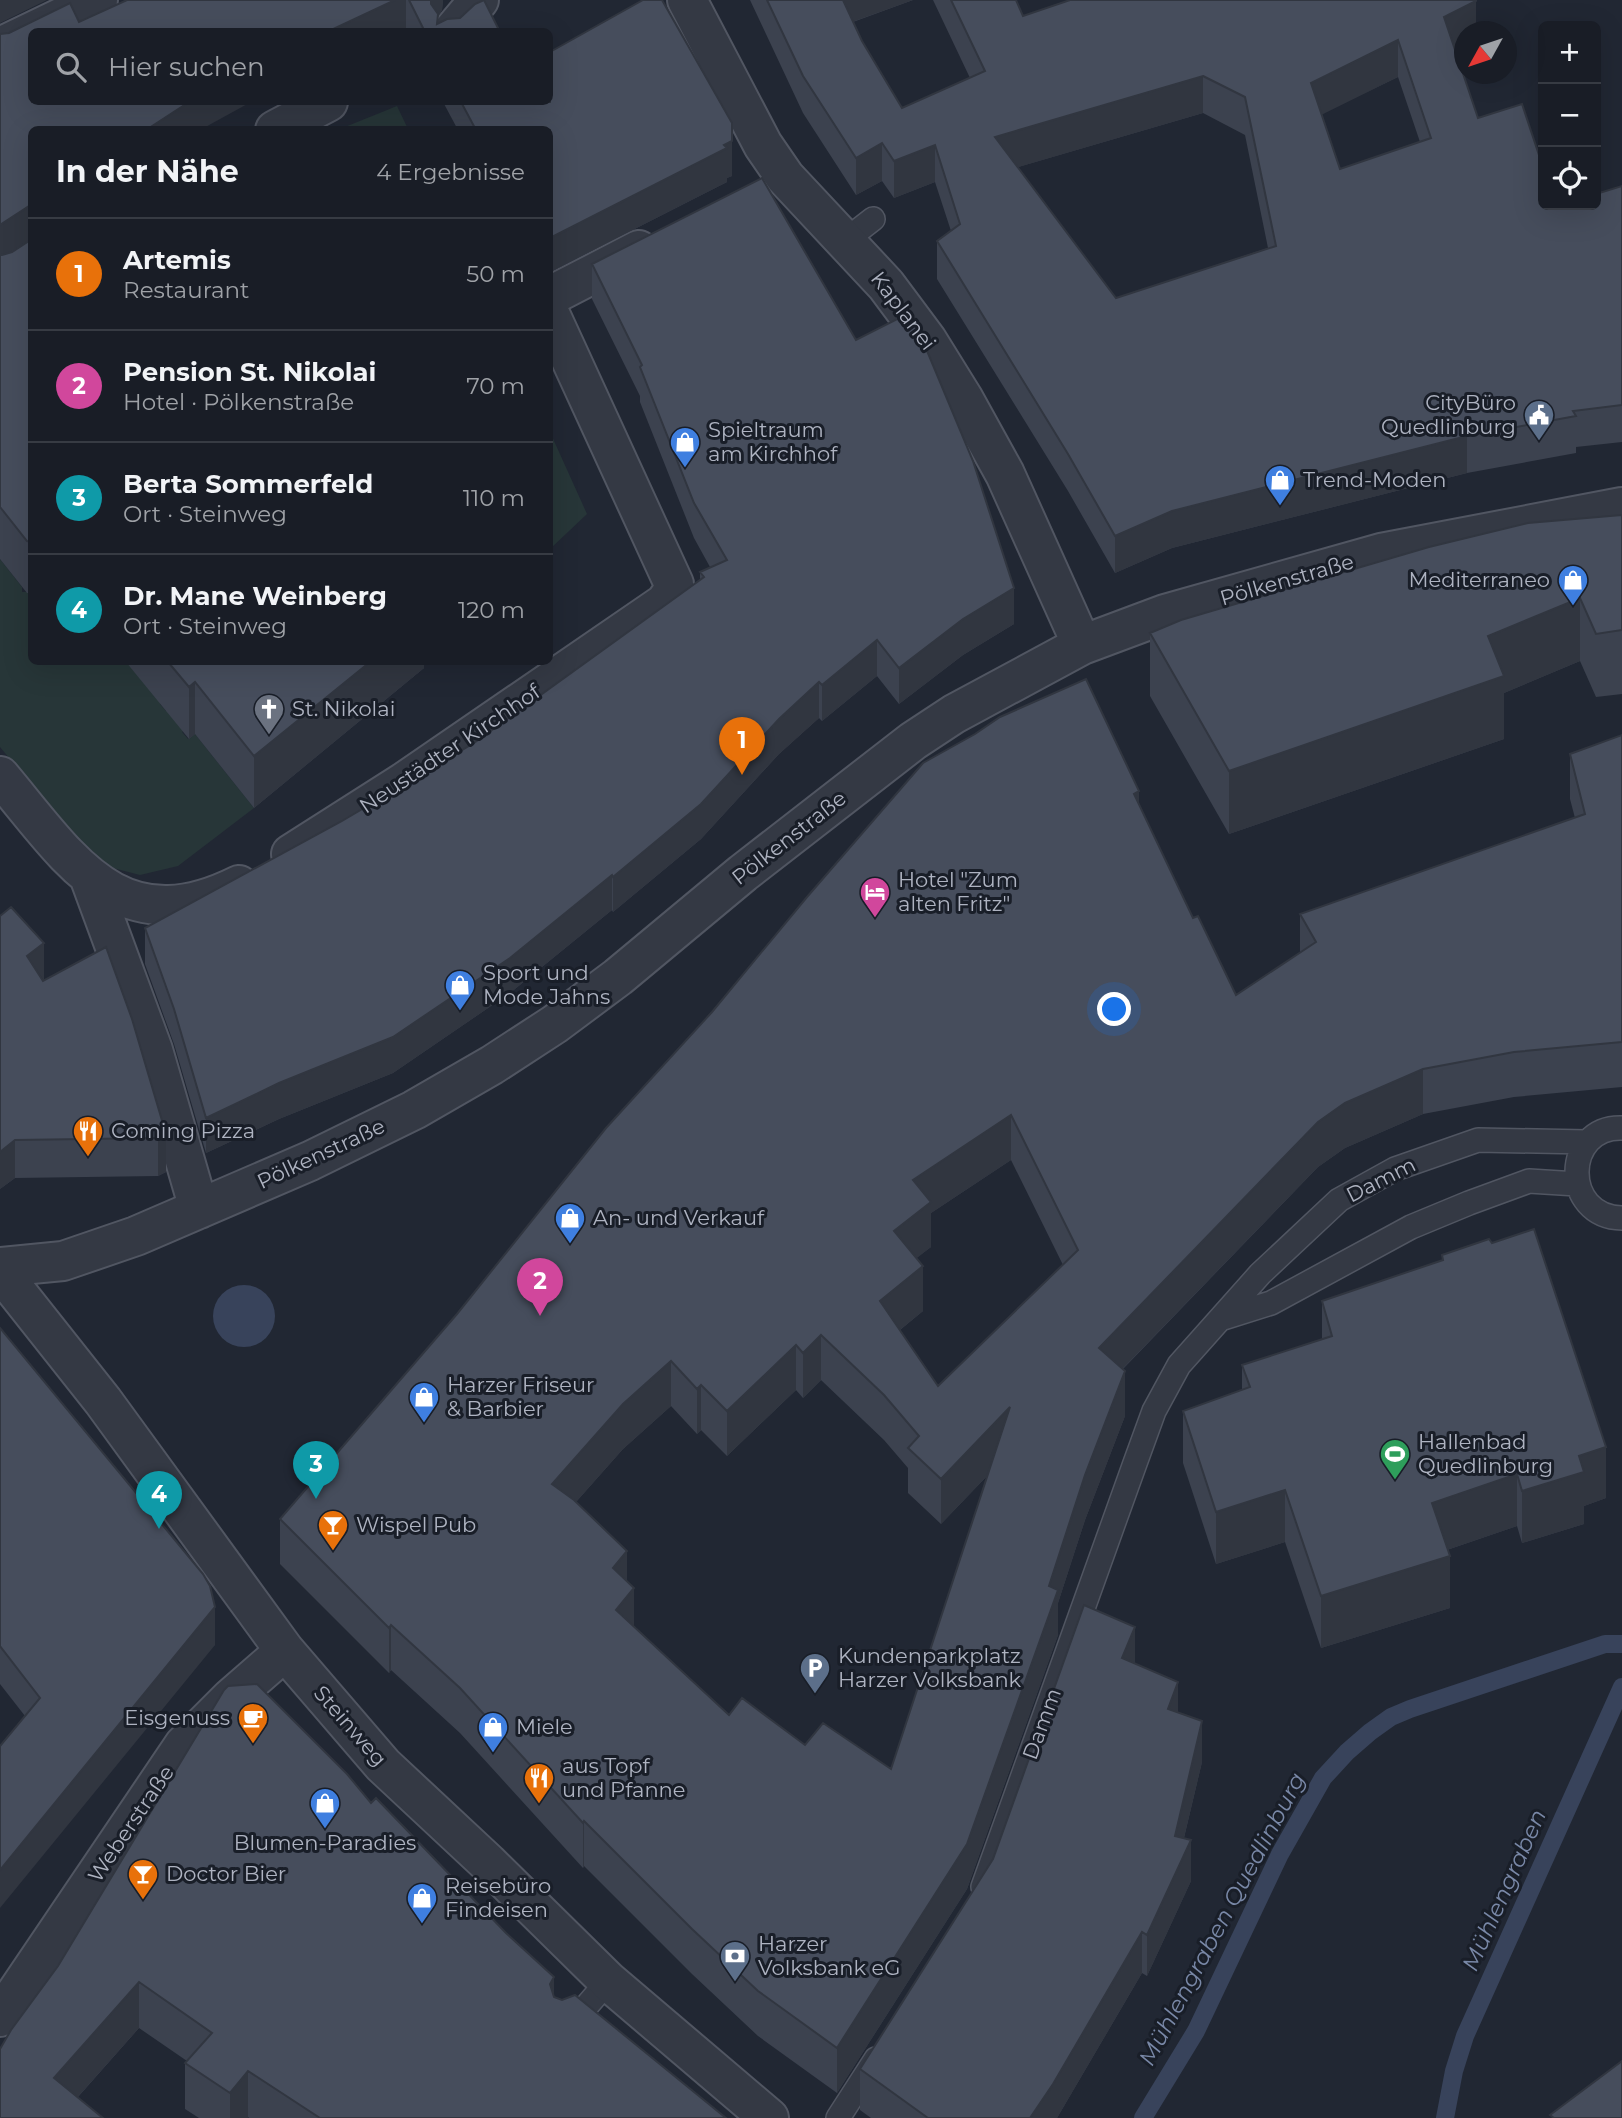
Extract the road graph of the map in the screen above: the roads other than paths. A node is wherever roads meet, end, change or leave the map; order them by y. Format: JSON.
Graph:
{"nodes":[{"id":1,"x":98,"y":0,"type":"edge"},
{"id":2,"x":479,"y":0,"type":"edge"},
{"id":3,"x":687,"y":0,"type":"edge"},
{"id":4,"x":40,"y":28,"type":"edge"},
{"id":5,"x":455,"y":28,"type":"edge"},
{"id":6,"x":28,"y":34,"type":"edge"},
{"id":7,"x":0,"y":47,"type":"edge"},
{"id":8,"x":322,"y":105,"type":"edge"},
{"id":9,"x":283,"y":126,"type":"edge"},
{"id":10,"x":673,"y":233,"type":"edge"},
{"id":11,"x":553,"y":294,"type":"edge"},
{"id":12,"x":553,"y":321,"type":"edge"},
{"id":13,"x":1622,"y":507,"type":"edge"},
{"id":14,"x":1082,"y":645,"type":"junction"},
{"id":15,"x":0,"y":776,"type":"edge"},
{"id":16,"x":89,"y":878,"type":"junction"},
{"id":17,"x":1622,"y":1128,"type":"edge"},
{"id":18,"x":1587,"y":1142,"type":"junction"},
{"id":19,"x":1577,"y":1184,"type":"junction"},
{"id":20,"x":199,"y":1209,"type":"junction"},
{"id":21,"x":1622,"y":1219,"type":"edge"},
{"id":22,"x":0,"y":1269,"type":"edge"},
{"id":23,"x":1220,"y":1319,"type":"junction"},
{"id":24,"x":285,"y":1651,"type":"junction"},
{"id":25,"x":973,"y":1906,"type":"edge"},
{"id":26,"x":608,"y":1981,"type":"junction"},
{"id":27,"x":0,"y":2017,"type":"edge"},
{"id":28,"x":564,"y":2032,"type":"edge"},
{"id":29,"x":891,"y":2036,"type":"edge"},
{"id":30,"x":769,"y":2118,"type":"edge"},
{"id":31,"x":838,"y":2118,"type":"edge"}],
"edges":[{"from":1,"to":4,"type":"street"},
{"from":2,"to":5,"type":"street"},
{"from":3,"to":14,"type":"street","name":"Kaplanei"},
{"from":6,"to":7,"type":"street"},
{"from":8,"to":9,"type":"street"},
{"from":10,"to":11,"type":"street"},
{"from":12,"to":16,"type":"street","name":"Neustädter Kirchhof"},
{"from":13,"to":14,"type":"street","name":"Pölkenstraße"},
{"from":14,"to":20,"type":"street","name":"Pölkenstraße"},
{"from":15,"to":16,"type":"street","name":"Neustädter Kirchhof"},
{"from":16,"to":20,"type":"street","name":"Neustädter Kirchhof"},
{"from":17,"to":18,"type":"lane"},
{"from":18,"to":19,"type":"lane"},
{"from":18,"to":23,"type":"lane","name":"Damm"},
{"from":19,"to":21,"type":"lane"},
{"from":19,"to":23,"type":"lane"},
{"from":20,"to":22,"type":"street","name":"Pölkenstraße"},
{"from":22,"to":24,"type":"street","name":"Steinweg"},
{"from":23,"to":25,"type":"lane","name":"Damm"},
{"from":24,"to":26,"type":"street","name":"Steinweg"},
{"from":24,"to":27,"type":"street","name":"Weberstraße"},
{"from":26,"to":28,"type":"lane"},
{"from":26,"to":30,"type":"street","name":"Steinweg"},
{"from":29,"to":31,"type":"lane"}]}
